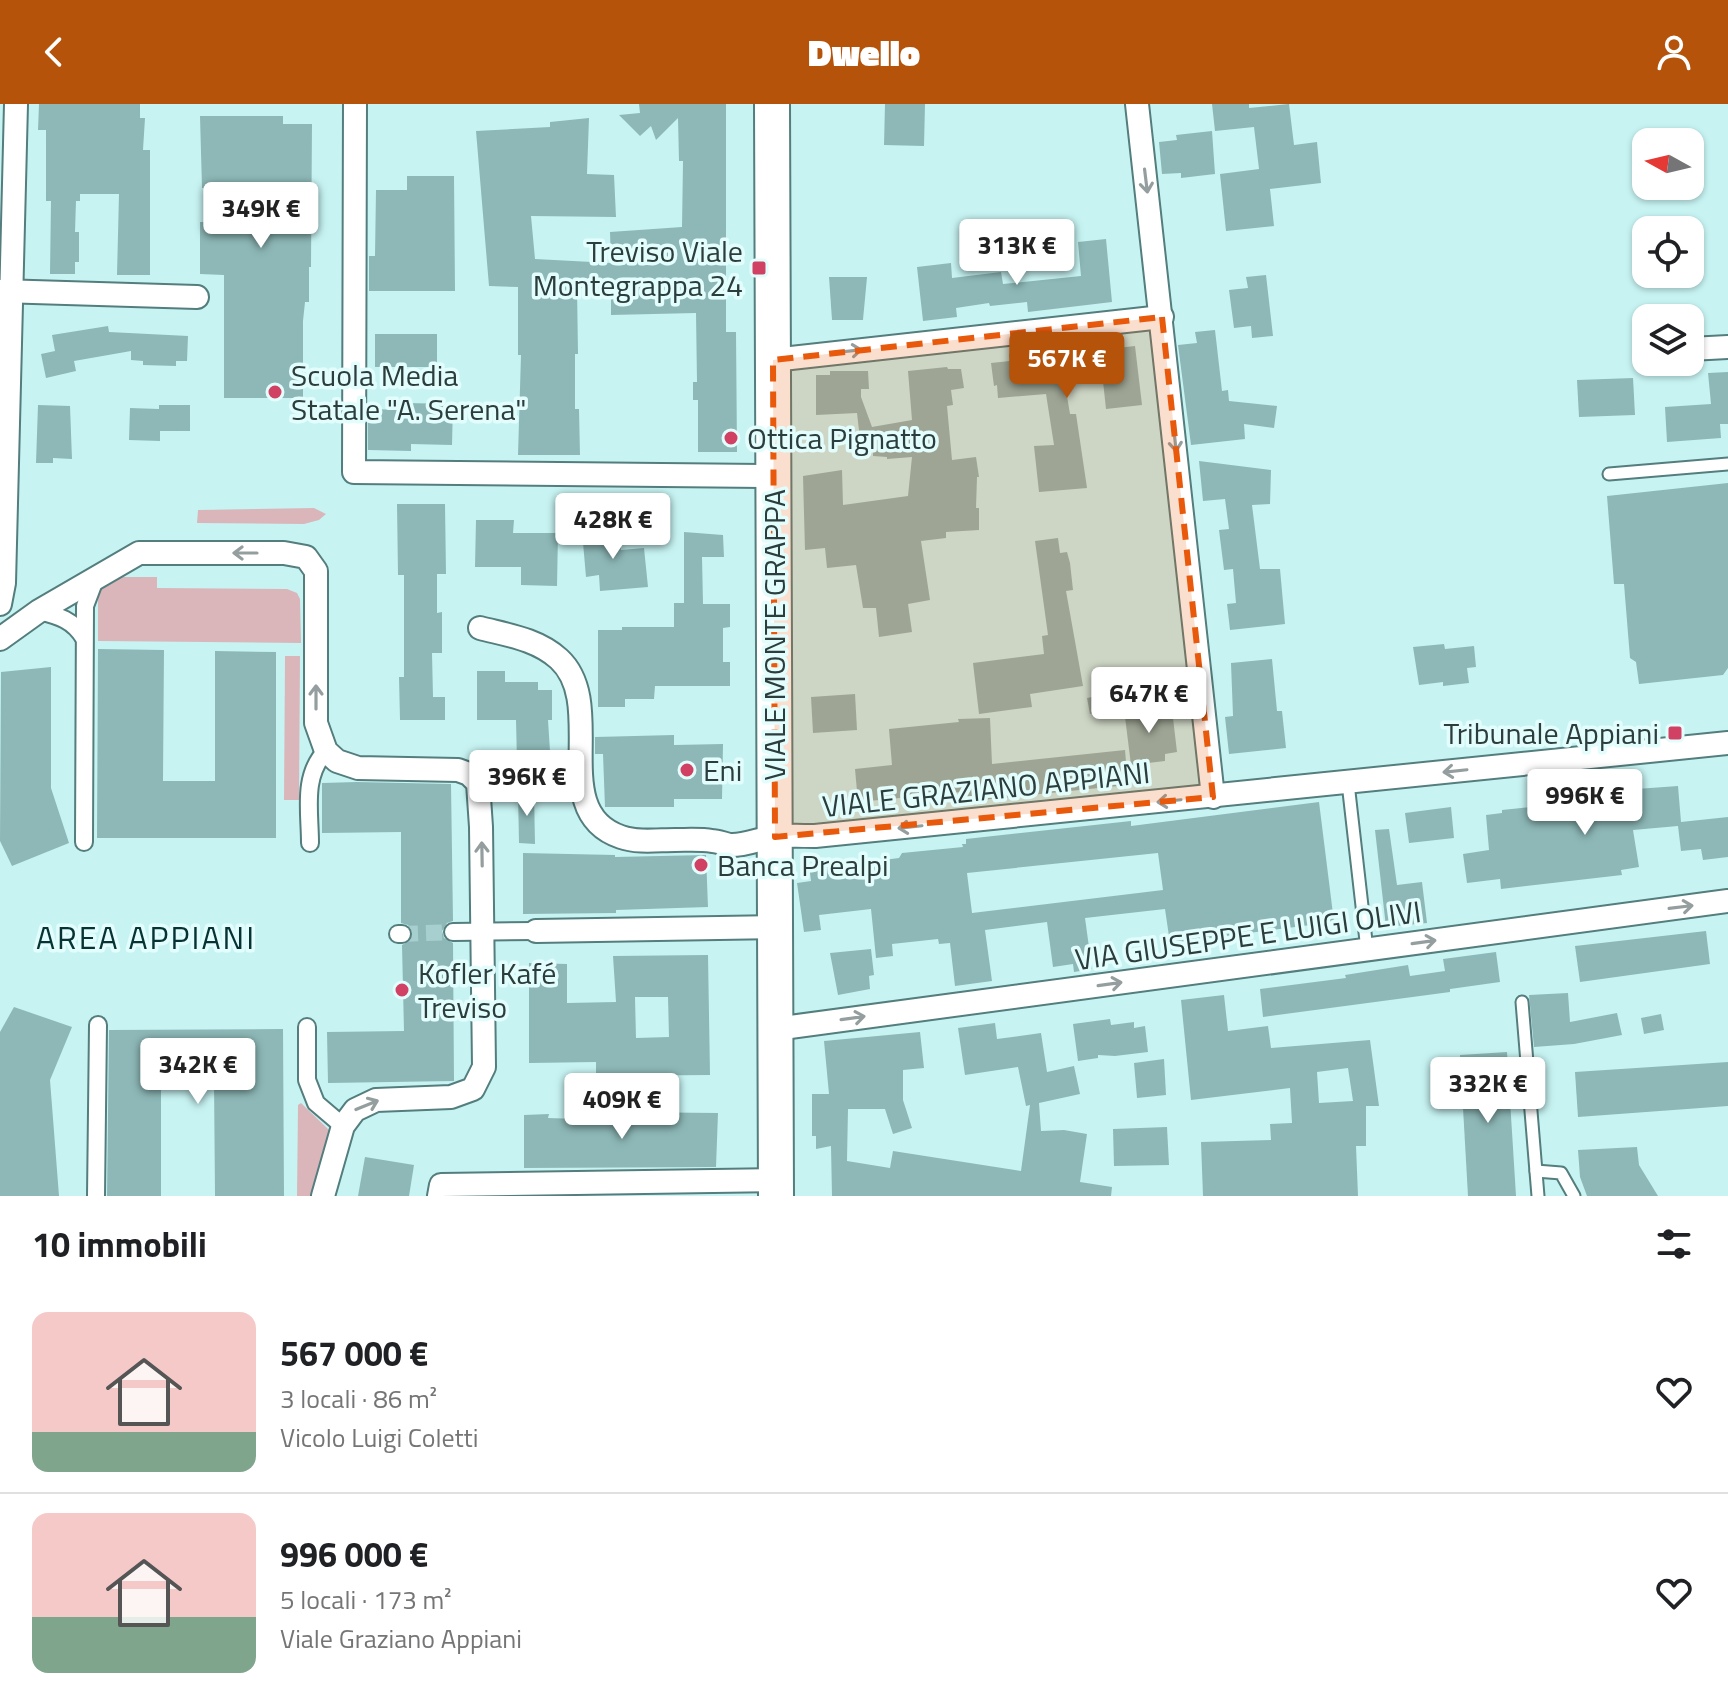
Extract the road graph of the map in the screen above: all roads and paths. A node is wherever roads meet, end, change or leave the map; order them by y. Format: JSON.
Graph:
{"nodes":[{"id":1,"x":16,"y":104,"type":"edge"},
{"id":2,"x":355,"y":104,"type":"edge"},
{"id":3,"x":772,"y":104,"type":"edge"},
{"id":4,"x":1137,"y":104,"type":"edge"},
{"id":5,"x":6,"y":292,"type":"edge"},
{"id":6,"x":197,"y":297,"type":"dead end"},
{"id":7,"x":1162,"y":317,"type":"junction"},
{"id":8,"x":1728,"y":347,"type":"edge"},
{"id":9,"x":1704,"y":348,"type":"edge"},
{"id":10,"x":773,"y":360,"type":"junction"},
{"id":11,"x":1728,"y":464,"type":"edge"},
{"id":12,"x":4,"y":473,"type":"edge"},
{"id":13,"x":1609,"y":474,"type":"dead end"},
{"id":14,"x":773,"y":476,"type":"junction"},
{"id":15,"x":96,"y":576,"type":"junction"},
{"id":16,"x":2,"y":593,"type":"edge"},
{"id":17,"x":39,"y":611,"type":"junction"},
{"id":18,"x":480,"y":628,"type":"dead end"},
{"id":19,"x":84,"y":638,"type":"junction"},
{"id":20,"x":0,"y":639,"type":"edge"},
{"id":21,"x":1728,"y":743,"type":"edge"},
{"id":22,"x":326,"y":751,"type":"junction"},
{"id":23,"x":1348,"y":783,"type":"junction"},
{"id":24,"x":1213,"y":797,"type":"junction"},
{"id":25,"x":775,"y":837,"type":"junction"},
{"id":26,"x":84,"y":842,"type":"dead end"},
{"id":27,"x":310,"y":843,"type":"dead end"},
{"id":28,"x":1728,"y":901,"type":"edge"},
{"id":29,"x":775,"y":927,"type":"junction"},
{"id":30,"x":536,"y":931,"type":"joint"},
{"id":31,"x":453,"y":932,"type":"tunnel mouth"},
{"id":32,"x":482,"y":932,"type":"junction"},
{"id":33,"x":1367,"y":950,"type":"junction"},
{"id":34,"x":1522,"y":1002,"type":"dead end"},
{"id":35,"x":98,"y":1025,"type":"dead end"},
{"id":36,"x":307,"y":1027,"type":"dead end"},
{"id":37,"x":775,"y":1029,"type":"junction"},
{"id":38,"x":343,"y":1126,"type":"junction"},
{"id":39,"x":1536,"y":1171,"type":"junction"},
{"id":40,"x":776,"y":1188,"type":"edge"},
{"id":41,"x":96,"y":1196,"type":"edge"},
{"id":42,"x":323,"y":1196,"type":"edge"},
{"id":43,"x":439,"y":1196,"type":"edge"},
{"id":44,"x":1538,"y":1196,"type":"edge"},
{"id":45,"x":1574,"y":1196,"type":"edge"}],
"edges":[{"from":1,"to":5,"type":"street"},
{"from":2,"to":14,"type":"street"},
{"from":3,"to":10,"type":"main road","name":"VIALE MONTE GRAPPA"},
{"from":4,"to":7,"type":"street","one_way":true},
{"from":5,"to":6,"type":"street"},
{"from":5,"to":12,"type":"street"},
{"from":10,"to":7,"type":"street","one_way":true},
{"from":7,"to":24,"type":"street","one_way":true},
{"from":8,"to":9,"type":"street"},
{"from":10,"to":14,"type":"main road","name":"VIALE MONTE GRAPPA"},
{"from":11,"to":13,"type":"lane"},
{"from":12,"to":16,"type":"street"},
{"from":14,"to":25,"type":"main road","name":"VIALE MONTE GRAPPA"},
{"from":15,"to":17,"type":"street"},
{"from":15,"to":19,"type":"street"},
{"from":22,"to":15,"type":"street","one_way":true},
{"from":17,"to":19,"type":"street"},
{"from":17,"to":20,"type":"street"},
{"from":18,"to":25,"type":"street","name":"VIALE GRAZIANO APPIANI"},
{"from":19,"to":26,"type":"street"},
{"from":21,"to":23,"type":"street","name":"VIALE GRAZIANO APPIANI","one_way":true},
{"from":22,"to":27,"type":"street"},
{"from":32,"to":22,"type":"street","one_way":true},
{"from":23,"to":24,"type":"street","name":"VIALE GRAZIANO APPIANI"},
{"from":23,"to":33,"type":"lane"},
{"from":24,"to":25,"type":"street","name":"VIALE GRAZIANO APPIANI","one_way":true},
{"from":25,"to":29,"type":"main road","name":"VIALE MONTE GRAPPA"},
{"from":33,"to":28,"type":"street","name":"VIA GIUSEPPE E LUIGI OLIVI","one_way":true},
{"from":29,"to":30,"type":"street"},
{"from":29,"to":37,"type":"main road","name":"VIALE MONTE GRAPPA"},
{"from":30,"to":32,"type":"street"},
{"from":31,"to":32,"type":"street"},
{"from":38,"to":32,"type":"street","one_way":true},
{"from":37,"to":33,"type":"street","name":"VIA GIUSEPPE E LUIGI OLIVI","one_way":true},
{"from":34,"to":39,"type":"lane"},
{"from":35,"to":41,"type":"street"},
{"from":36,"to":38,"type":"street"},
{"from":37,"to":40,"type":"main road","name":"VIALE MONTE GRAPPA"},
{"from":38,"to":42,"type":"street"},
{"from":39,"to":44,"type":"lane"},
{"from":39,"to":45,"type":"lane"},
{"from":40,"to":43,"type":"street"}]}
